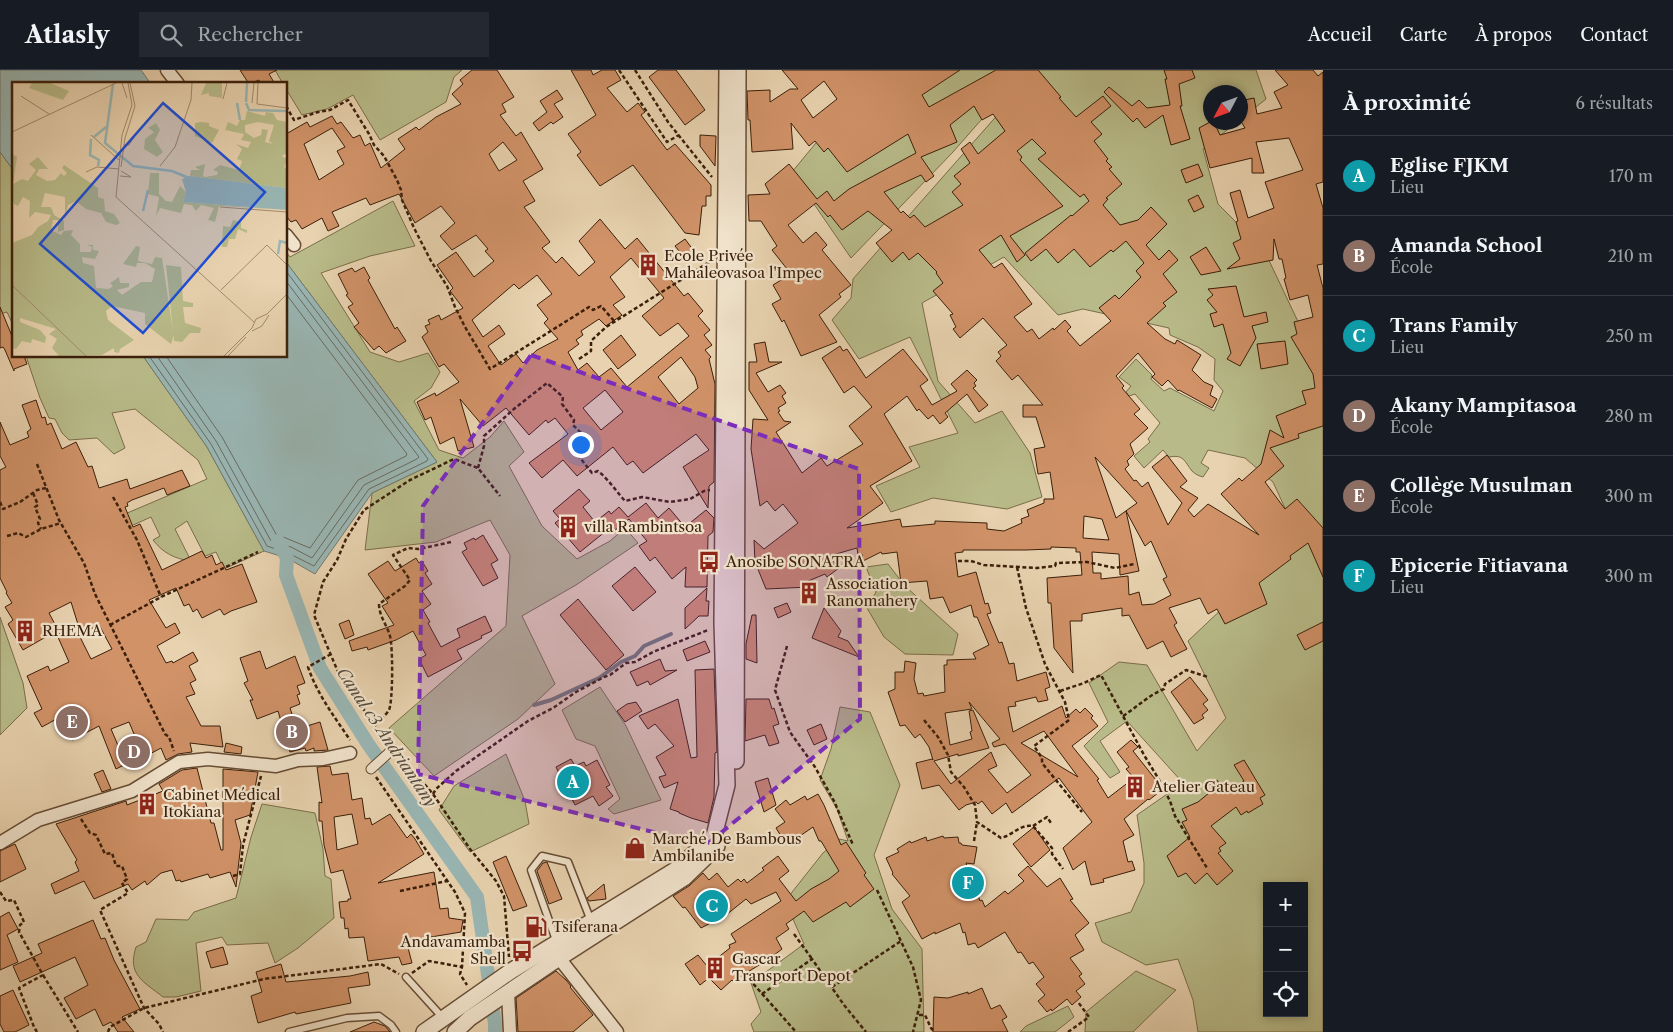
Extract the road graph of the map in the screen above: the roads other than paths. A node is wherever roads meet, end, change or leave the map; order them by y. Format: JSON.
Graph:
{"nodes":[{"id":1,"x":167,"y":70,"type":"edge"},
{"id":2,"x":727,"y":70,"type":"edge"},
{"id":3,"x":738,"y":70,"type":"edge"},
{"id":4,"x":176,"y":82,"type":"edge"},
{"id":5,"x":352,"y":749,"type":"road end"},
{"id":6,"x":393,"y":749,"type":"road end"},
{"id":7,"x":371,"y":769,"type":"road end"},
{"id":8,"x":0,"y":843,"type":"edge"},
{"id":9,"x":591,"y":921,"type":"junction"},
{"id":10,"x":558,"y":950,"type":"junction"},
{"id":11,"x":406,"y":977,"type":"road end"},
{"id":12,"x":505,"y":995,"type":"junction"},
{"id":13,"x":443,"y":1018,"type":"junction"},
{"id":14,"x":289,"y":1032,"type":"edge"},
{"id":15,"x":396,"y":1032,"type":"edge"},
{"id":16,"x":424,"y":1032,"type":"edge"},
{"id":17,"x":455,"y":1032,"type":"edge"},
{"id":18,"x":510,"y":1032,"type":"edge"},
{"id":19,"x":617,"y":1032,"type":"edge"}],
"edges":[{"from":1,"to":4,"type":"street"},
{"from":2,"to":9,"type":"street"},
{"from":3,"to":10,"type":"street"},
{"from":5,"to":8,"type":"street"},
{"from":6,"to":7,"type":"street"},
{"from":9,"to":10,"type":"street"},
{"from":9,"to":10,"type":"lane"},
{"from":10,"to":12,"type":"street"},
{"from":10,"to":13,"type":"street"},
{"from":10,"to":19,"type":"street"},
{"from":11,"to":13,"type":"lane"},
{"from":12,"to":17,"type":"street"},
{"from":12,"to":18,"type":"street"},
{"from":13,"to":16,"type":"street"},
{"from":14,"to":15,"type":"lane"}]}
